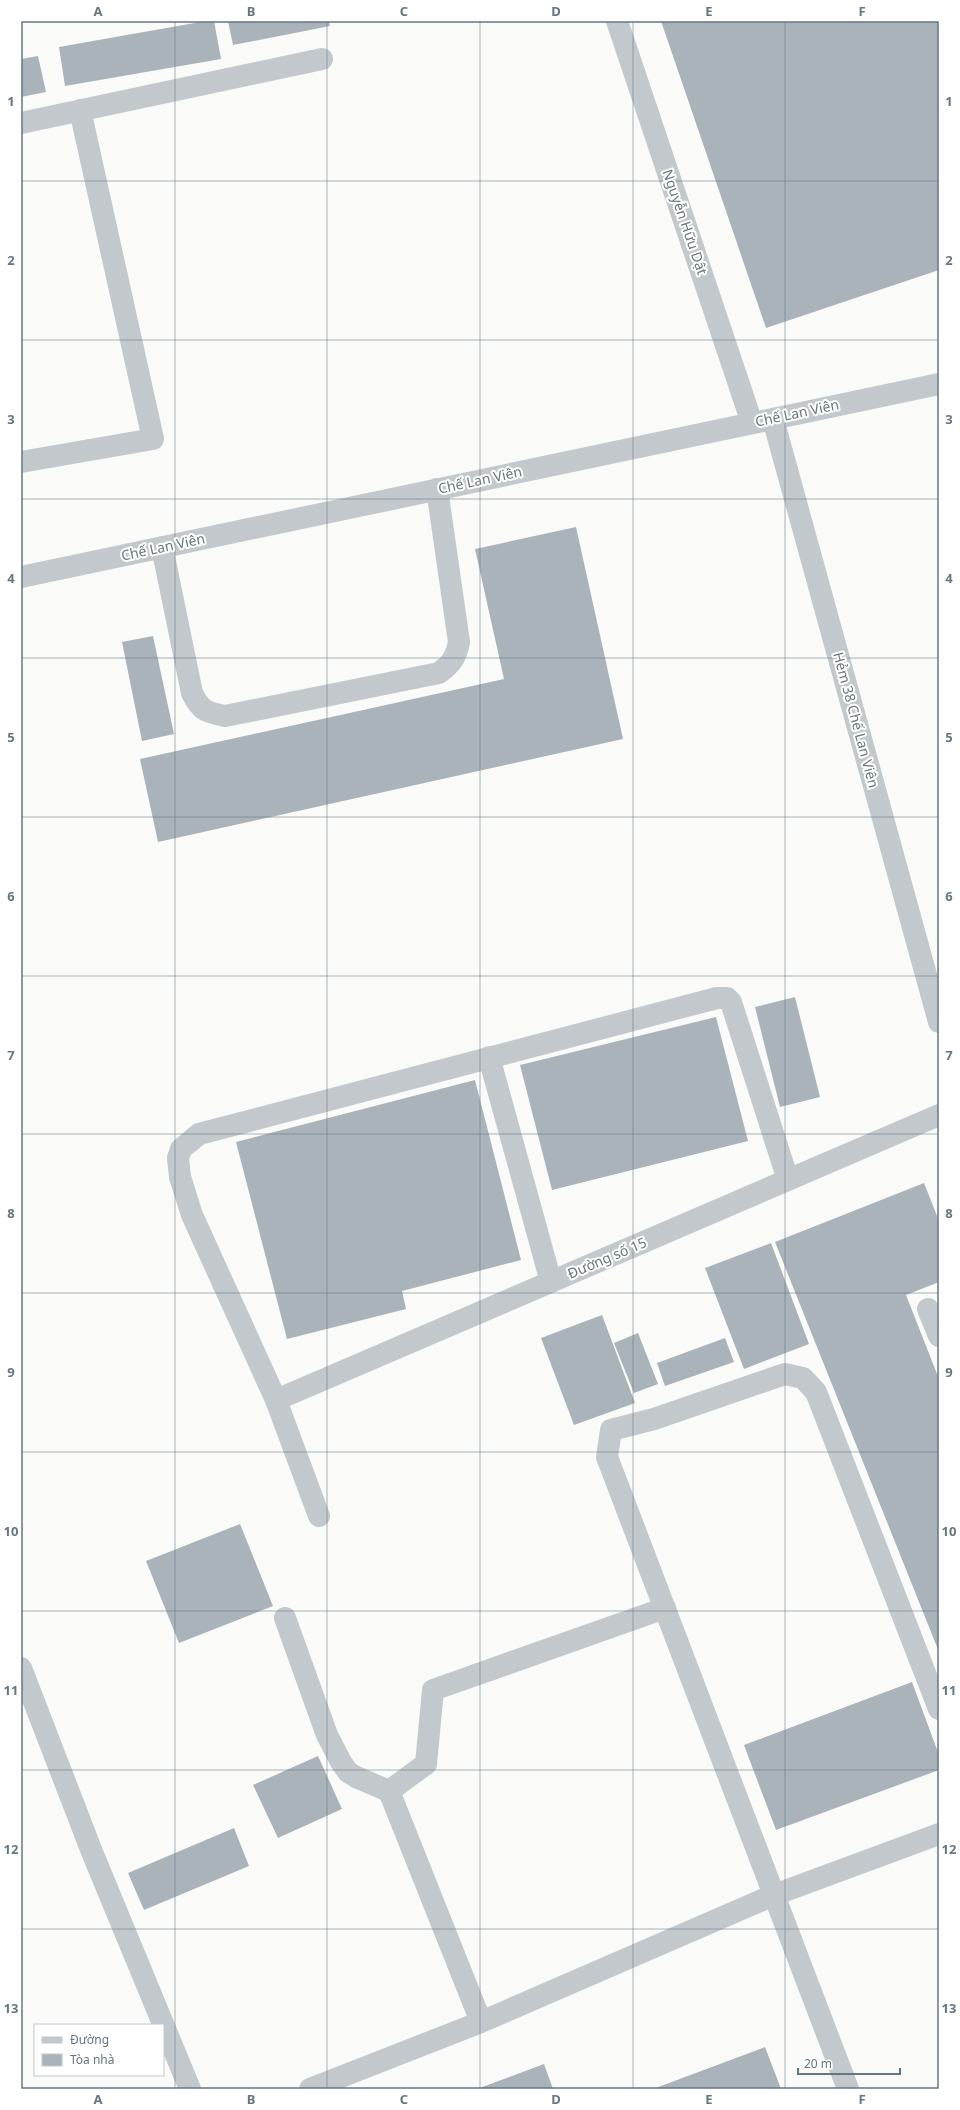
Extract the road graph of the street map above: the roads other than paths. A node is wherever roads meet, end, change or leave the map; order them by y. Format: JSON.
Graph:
{"nodes":[{"id":1,"x":617,"y":21,"type":"edge"},
{"id":2,"x":322,"y":60,"type":"dead end"},
{"id":3,"x":80,"y":110,"type":"junction"},
{"id":4,"x":21,"y":123,"type":"edge"},
{"id":5,"x":939,"y":384,"type":"edge"},
{"id":6,"x":773,"y":419,"type":"junction"},
{"id":7,"x":752,"y":423,"type":"junction"},
{"id":8,"x":21,"y":462,"type":"edge"},
{"id":9,"x":437,"y":489,"type":"junction"},
{"id":10,"x":162,"y":547,"type":"junction"},
{"id":11,"x":21,"y":577,"type":"edge"},
{"id":12,"x":938,"y":1012,"type":"edge"},
{"id":13,"x":489,"y":1057,"type":"junction"},
{"id":14,"x":939,"y":1116,"type":"edge"},
{"id":15,"x":788,"y":1180,"type":"junction"},
{"id":16,"x":551,"y":1282,"type":"junction"},
{"id":17,"x":928,"y":1309,"type":"dead end"},
{"id":18,"x":939,"y":1336,"type":"edge"},
{"id":19,"x":276,"y":1400,"type":"junction"},
{"id":20,"x":319,"y":1516,"type":"dead end"},
{"id":21,"x":664,"y":1608,"type":"junction"},
{"id":22,"x":284,"y":1618,"type":"dead end"},
{"id":23,"x":21,"y":1668,"type":"edge"},
{"id":24,"x":939,"y":1709,"type":"edge"},
{"id":25,"x":389,"y":1791,"type":"junction"},
{"id":26,"x":939,"y":1834,"type":"edge"},
{"id":27,"x":774,"y":1895,"type":"junction"},
{"id":28,"x":480,"y":2022,"type":"junction"},
{"id":29,"x":163,"y":2024,"type":"edge"},
{"id":30,"x":164,"y":2026,"type":"edge"},
{"id":31,"x":190,"y":2089,"type":"edge"},
{"id":32,"x":310,"y":2089,"type":"edge"},
{"id":33,"x":848,"y":2089,"type":"edge"}],
"edges":[{"from":1,"to":7,"type":"street","name":"Nguyễn Hữu Dật"},
{"from":2,"to":3,"type":"street"},
{"from":3,"to":4,"type":"street"},
{"from":3,"to":8,"type":"street"},
{"from":5,"to":6,"type":"street","name":"Chế Lan Viên"},
{"from":6,"to":7,"type":"street","name":"Chế Lan Viên"},
{"from":6,"to":12,"type":"street","name":"Hẻm 38 Chế Lan Viên"},
{"from":7,"to":9,"type":"street","name":"Chế Lan Viên"},
{"from":9,"to":10,"type":"street","name":"Chế Lan Viên"},
{"from":9,"to":10,"type":"street"},
{"from":10,"to":11,"type":"street","name":"Chế Lan Viên"},
{"from":13,"to":15,"type":"street"},
{"from":13,"to":16,"type":"street"},
{"from":13,"to":19,"type":"street"},
{"from":14,"to":15,"type":"street","name":"Đường số 15"},
{"from":15,"to":16,"type":"street","name":"Đường số 15"},
{"from":16,"to":19,"type":"street","name":"Đường số 15"},
{"from":17,"to":18,"type":"street"},
{"from":19,"to":20,"type":"street"},
{"from":21,"to":24,"type":"street"},
{"from":21,"to":25,"type":"street"},
{"from":21,"to":27,"type":"street"},
{"from":22,"to":25,"type":"street"},
{"from":23,"to":29,"type":"street"},
{"from":25,"to":28,"type":"street"},
{"from":26,"to":27,"type":"street"},
{"from":27,"to":28,"type":"street"},
{"from":27,"to":33,"type":"street"},
{"from":28,"to":32,"type":"street"},
{"from":30,"to":31,"type":"street"}]}
